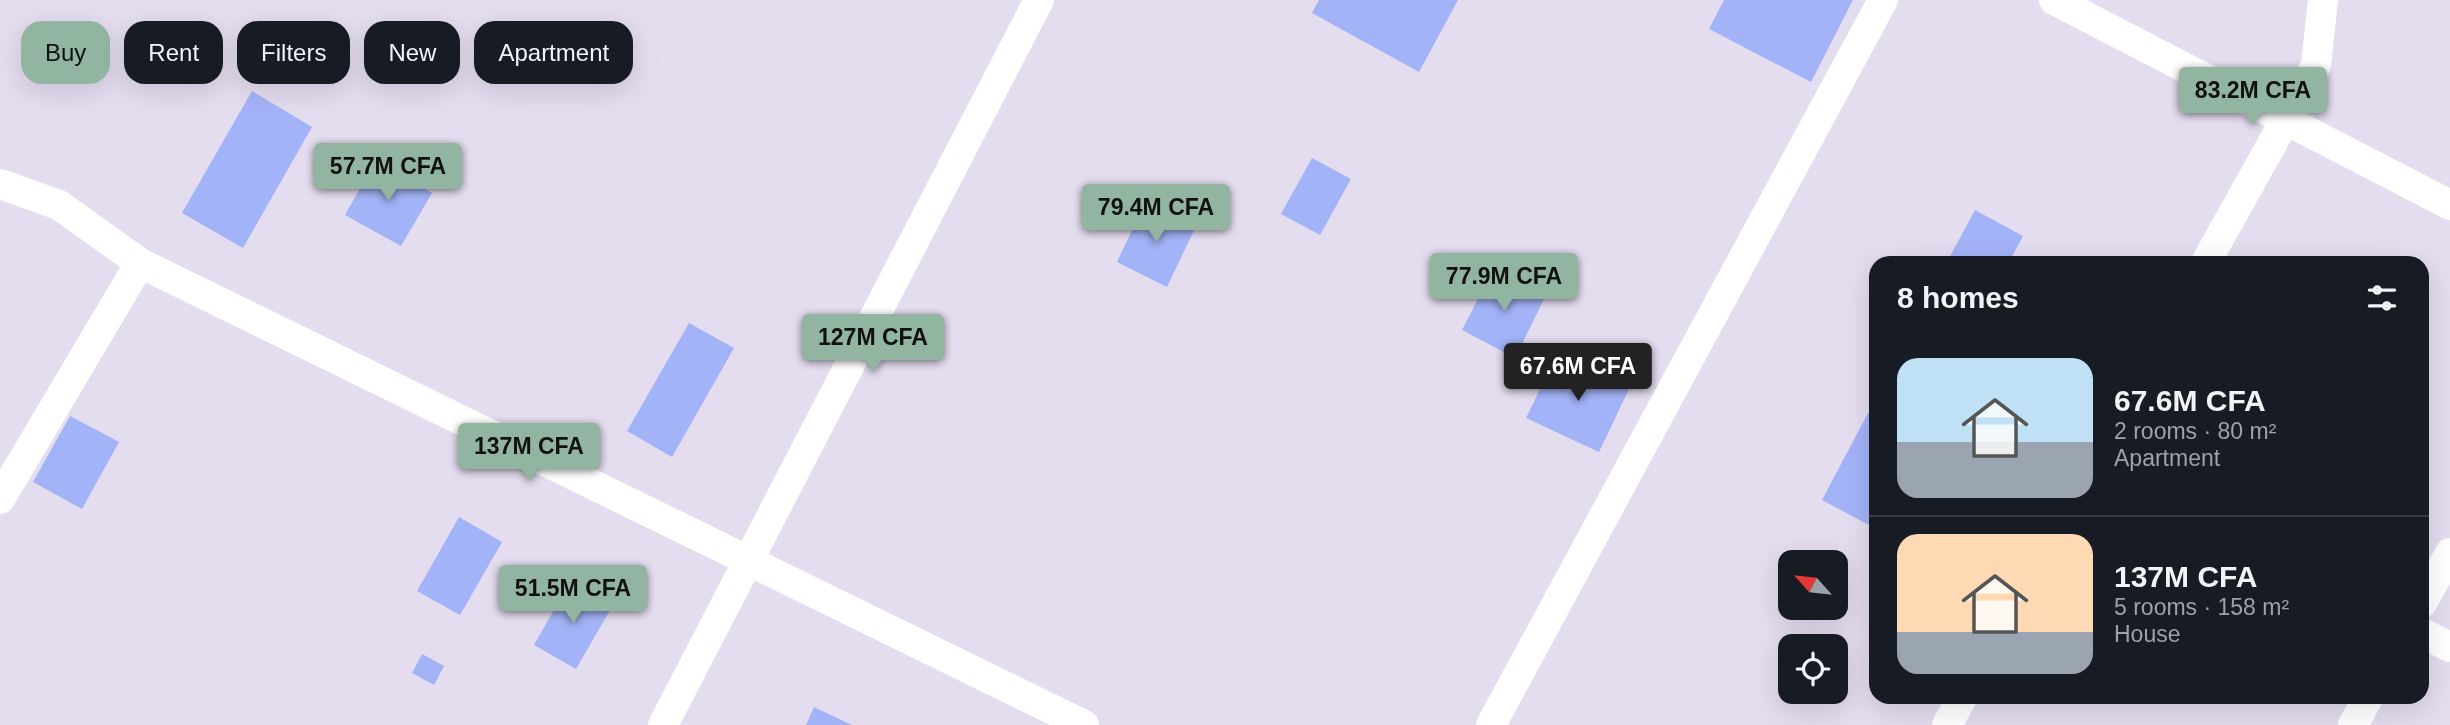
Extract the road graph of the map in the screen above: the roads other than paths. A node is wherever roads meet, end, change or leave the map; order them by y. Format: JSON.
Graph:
{"nodes":[{"id":1,"x":1039,"y":0,"type":"edge"},
{"id":2,"x":1884,"y":0,"type":"edge"},
{"id":3,"x":2054,"y":0,"type":"edge"},
{"id":4,"x":2323,"y":0,"type":"edge"},
{"id":5,"x":2286,"y":120,"type":"junction"},
{"id":6,"x":0,"y":184,"type":"edge"},
{"id":7,"x":2450,"y":205,"type":"edge"},
{"id":8,"x":2209,"y":256,"type":"edge"},
{"id":9,"x":140,"y":263,"type":"junction"},
{"id":10,"x":0,"y":499,"type":"edge"},
{"id":11,"x":2450,"y":553,"type":"edge"},
{"id":12,"x":747,"y":562,"type":"junction"},
{"id":13,"x":2429,"y":590,"type":"edge"},
{"id":14,"x":2429,"y":636,"type":"edge"},
{"id":15,"x":2450,"y":647,"type":"edge"},
{"id":16,"x":1959,"y":704,"type":"edge"},
{"id":17,"x":2365,"y":704,"type":"edge"},
{"id":18,"x":663,"y":725,"type":"edge"},
{"id":19,"x":1084,"y":725,"type":"edge"},
{"id":20,"x":1491,"y":725,"type":"edge"},
{"id":21,"x":1947,"y":725,"type":"edge"},
{"id":22,"x":2353,"y":725,"type":"edge"}],
"edges":[{"from":1,"to":12,"type":"street"},
{"from":2,"to":20,"type":"street"},
{"from":3,"to":5,"type":"street"},
{"from":4,"to":5,"type":"street"},
{"from":5,"to":7,"type":"street"},
{"from":5,"to":8,"type":"street"},
{"from":6,"to":9,"type":"street"},
{"from":9,"to":10,"type":"street"},
{"from":9,"to":12,"type":"street"},
{"from":11,"to":13,"type":"street"},
{"from":12,"to":18,"type":"street"},
{"from":12,"to":19,"type":"street"},
{"from":14,"to":15,"type":"street"},
{"from":16,"to":21,"type":"street"},
{"from":17,"to":22,"type":"street"}]}
